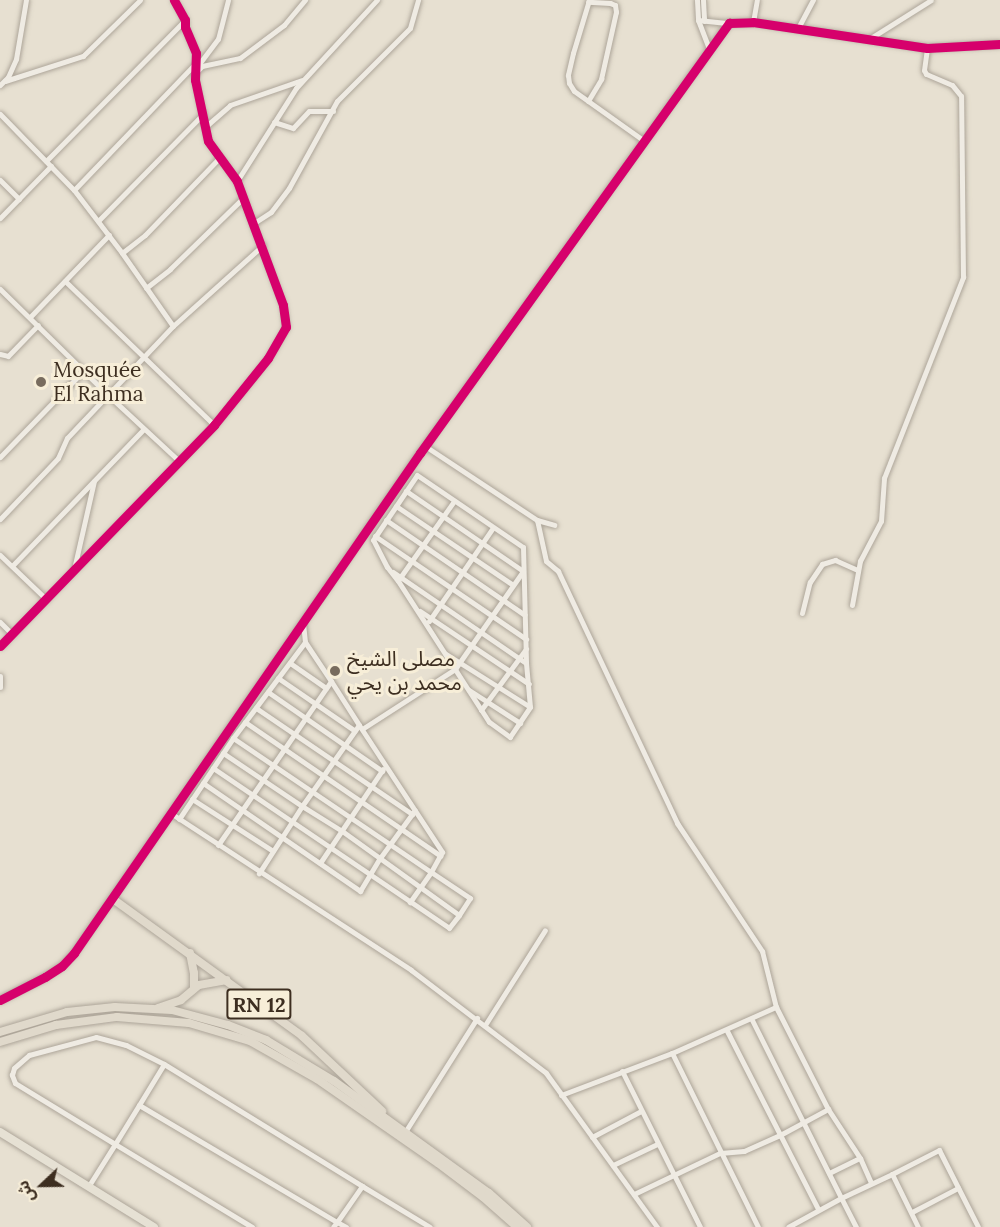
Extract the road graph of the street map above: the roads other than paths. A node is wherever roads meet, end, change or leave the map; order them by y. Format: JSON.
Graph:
{"nodes":[{"id":1,"x":26,"y":0,"type":"edge"},
{"id":2,"x":140,"y":0,"type":"edge"},
{"id":3,"x":174,"y":0,"type":"edge"},
{"id":4,"x":228,"y":0,"type":"edge"},
{"id":5,"x":305,"y":0,"type":"edge"},
{"id":6,"x":377,"y":0,"type":"edge"},
{"id":7,"x":418,"y":0,"type":"edge"},
{"id":8,"x":697,"y":0,"type":"edge"},
{"id":9,"x":704,"y":0,"type":"edge"},
{"id":10,"x":756,"y":0,"type":"edge"},
{"id":11,"x":813,"y":0,"type":"edge"},
{"id":12,"x":931,"y":0,"type":"edge"},
{"id":13,"x":589,"y":1,"type":"edge"},
{"id":14,"x":185,"y":20,"type":"junction"},
{"id":15,"x":701,"y":21,"type":"junction"},
{"id":16,"x":753,"y":22,"type":"junction"},
{"id":17,"x":729,"y":23,"type":"junction"},
{"id":18,"x":798,"y":28,"type":"junction"},
{"id":19,"x":869,"y":39,"type":"junction"},
{"id":20,"x":1000,"y":44,"type":"edge"},
{"id":21,"x":709,"y":48,"type":"junction"},
{"id":22,"x":927,"y":48,"type":"junction"},
{"id":23,"x":194,"y":69,"type":"junction"},
{"id":24,"x":303,"y":79,"type":"junction"},
{"id":25,"x":2,"y":83,"type":"edge"},
{"id":26,"x":588,"y":101,"type":"junction"},
{"id":27,"x":333,"y":111,"type":"junction"},
{"id":28,"x":204,"y":113,"type":"junction"},
{"id":29,"x":0,"y":114,"type":"edge"},
{"id":30,"x":274,"y":122,"type":"junction"},
{"id":31,"x":205,"y":128,"type":"junction"},
{"id":32,"x":643,"y":140,"type":"junction"},
{"id":33,"x":219,"y":158,"type":"junction"},
{"id":34,"x":46,"y":161,"type":"junction"},
{"id":35,"x":51,"y":166,"type":"junction"},
{"id":36,"x":0,"y":180,"type":"edge"},
{"id":37,"x":237,"y":181,"type":"junction"},
{"id":38,"x":74,"y":190,"type":"junction"},
{"id":39,"x":243,"y":198,"type":"junction"},
{"id":40,"x":19,"y":199,"type":"junction"},
{"id":41,"x":0,"y":218,"type":"edge"},
{"id":42,"x":98,"y":220,"type":"junction"},
{"id":43,"x":254,"y":223,"type":"junction"},
{"id":44,"x":109,"y":235,"type":"junction"},
{"id":45,"x":263,"y":245,"type":"junction"},
{"id":46,"x":122,"y":253,"type":"junction"},
{"id":47,"x":65,"y":280,"type":"junction"},
{"id":48,"x":146,"y":288,"type":"junction"},
{"id":49,"x":0,"y":289,"type":"edge"},
{"id":50,"x":30,"y":317,"type":"junction"},
{"id":51,"x":38,"y":325,"type":"junction"},
{"id":52,"x":173,"y":326,"type":"junction"},
{"id":53,"x":0,"y":354,"type":"edge"},
{"id":54,"x":145,"y":357,"type":"junction"},
{"id":55,"x":83,"y":370,"type":"junction"},
{"id":56,"x":108,"y":395,"type":"junction"},
{"id":57,"x":214,"y":425,"type":"junction"},
{"id":58,"x":144,"y":429,"type":"junction"},
{"id":59,"x":425,"y":446,"type":"junction"},
{"id":60,"x":0,"y":457,"type":"edge"},
{"id":61,"x":179,"y":461,"type":"junction"},
{"id":62,"x":94,"y":481,"type":"junction"},
{"id":63,"x":406,"y":491,"type":"junction"},
{"id":64,"x":454,"y":501,"type":"junction"},
{"id":65,"x":396,"y":506,"type":"junction"},
{"id":66,"x":443,"y":516,"type":"junction"},
{"id":67,"x":0,"y":519,"type":"edge"},
{"id":68,"x":387,"y":520,"type":"junction"},
{"id":69,"x":537,"y":520,"type":"junction"},
{"id":70,"x":554,"y":525,"type":"dead end"},
{"id":71,"x":492,"y":529,"type":"junction"},
{"id":72,"x":433,"y":531,"type":"junction"},
{"id":73,"x":375,"y":536,"type":"junction"},
{"id":74,"x":482,"y":543,"type":"junction"},
{"id":75,"x":423,"y":545,"type":"junction"},
{"id":76,"x":0,"y":555,"type":"edge"},
{"id":77,"x":473,"y":558,"type":"junction"},
{"id":78,"x":412,"y":561,"type":"junction"},
{"id":79,"x":12,"y":566,"type":"junction"},
{"id":80,"x":73,"y":570,"type":"junction"},
{"id":81,"x":857,"y":570,"type":"junction"},
{"id":82,"x":523,"y":571,"type":"junction"},
{"id":83,"x":462,"y":573,"type":"junction"},
{"id":84,"x":400,"y":579,"type":"junction"},
{"id":85,"x":513,"y":585,"type":"junction"},
{"id":86,"x":452,"y":588,"type":"junction"},
{"id":87,"x":46,"y":598,"type":"junction"},
{"id":88,"x":502,"y":600,"type":"junction"},
{"id":89,"x":441,"y":604,"type":"junction"},
{"id":90,"x":852,"y":605,"type":"dead end"},
{"id":91,"x":416,"y":608,"type":"junction"},
{"id":92,"x":802,"y":612,"type":"dead end"},
{"id":93,"x":491,"y":615,"type":"junction"},
{"id":94,"x":525,"y":615,"type":"junction"},
{"id":95,"x":431,"y":618,"type":"junction"},
{"id":96,"x":0,"y":622,"type":"edge"},
{"id":97,"x":303,"y":623,"type":"junction"},
{"id":98,"x":427,"y":625,"type":"junction"},
{"id":99,"x":480,"y":631,"type":"junction"},
{"id":100,"x":12,"y":634,"type":"junction"},
{"id":101,"x":526,"y":639,"type":"junction"},
{"id":102,"x":305,"y":642,"type":"junction"},
{"id":103,"x":471,"y":645,"type":"junction"},
{"id":104,"x":0,"y":646,"type":"edge"},
{"id":105,"x":527,"y":648,"type":"junction"},
{"id":106,"x":444,"y":653,"type":"junction"},
{"id":107,"x":519,"y":658,"type":"junction"},
{"id":108,"x":459,"y":662,"type":"junction"},
{"id":109,"x":290,"y":663,"type":"junction"},
{"id":110,"x":526,"y":663,"type":"junction"},
{"id":111,"x":455,"y":669,"type":"junction"},
{"id":112,"x":510,"y":671,"type":"junction"},
{"id":113,"x":0,"y":676,"type":"edge"},
{"id":114,"x":278,"y":678,"type":"junction"},
{"id":115,"x":331,"y":681,"type":"junction"},
{"id":116,"x":529,"y":684,"type":"junction"},
{"id":117,"x":0,"y":687,"type":"edge"},
{"id":118,"x":498,"y":687,"type":"junction"},
{"id":119,"x":326,"y":688,"type":"junction"},
{"id":120,"x":468,"y":689,"type":"junction"},
{"id":121,"x":268,"y":692,"type":"junction"},
{"id":122,"x":487,"y":702,"type":"junction"},
{"id":123,"x":315,"y":704,"type":"junction"},
{"id":124,"x":530,"y":707,"type":"junction"},
{"id":125,"x":256,"y":708,"type":"junction"},
{"id":126,"x":481,"y":710,"type":"junction"},
{"id":127,"x":306,"y":718,"type":"junction"},
{"id":128,"x":245,"y":722,"type":"junction"},
{"id":129,"x":520,"y":723,"type":"junction"},
{"id":130,"x":360,"y":727,"type":"junction"},
{"id":131,"x":355,"y":731,"type":"junction"},
{"id":132,"x":295,"y":735,"type":"junction"},
{"id":133,"x":233,"y":738,"type":"junction"},
{"id":134,"x":345,"y":745,"type":"junction"},
{"id":135,"x":285,"y":749,"type":"junction"},
{"id":136,"x":224,"y":753,"type":"junction"},
{"id":137,"x":334,"y":761,"type":"junction"},
{"id":138,"x":274,"y":765,"type":"junction"},
{"id":139,"x":213,"y":768,"type":"junction"},
{"id":140,"x":384,"y":768,"type":"junction"},
{"id":141,"x":324,"y":776,"type":"junction"},
{"id":142,"x":264,"y":780,"type":"junction"},
{"id":143,"x":203,"y":783,"type":"junction"},
{"id":144,"x":372,"y":787,"type":"junction"},
{"id":145,"x":313,"y":792,"type":"junction"},
{"id":146,"x":252,"y":796,"type":"junction"},
{"id":147,"x":192,"y":799,"type":"junction"},
{"id":148,"x":362,"y":802,"type":"junction"},
{"id":149,"x":302,"y":806,"type":"junction"},
{"id":150,"x":243,"y":810,"type":"junction"},
{"id":151,"x":413,"y":812,"type":"junction"},
{"id":152,"x":172,"y":814,"type":"junction"},
{"id":153,"x":351,"y":818,"type":"junction"},
{"id":154,"x":179,"y":819,"type":"junction"},
{"id":155,"x":293,"y":821,"type":"junction"},
{"id":156,"x":232,"y":825,"type":"junction"},
{"id":157,"x":401,"y":830,"type":"junction"},
{"id":158,"x":342,"y":831,"type":"junction"},
{"id":159,"x":283,"y":836,"type":"junction"},
{"id":160,"x":390,"y":844,"type":"junction"},
{"id":161,"x":218,"y":845,"type":"junction"},
{"id":162,"x":331,"y":847,"type":"junction"},
{"id":163,"x":273,"y":852,"type":"junction"},
{"id":164,"x":441,"y":856,"type":"junction"},
{"id":165,"x":380,"y":858,"type":"junction"},
{"id":166,"x":320,"y":863,"type":"junction"},
{"id":167,"x":431,"y":872,"type":"junction"},
{"id":168,"x":259,"y":873,"type":"junction"},
{"id":169,"x":371,"y":874,"type":"junction"},
{"id":170,"x":420,"y":887,"type":"junction"},
{"id":171,"x":114,"y":899,"type":"junction"},
{"id":172,"x":410,"y":902,"type":"junction"},
{"id":173,"x":459,"y":915,"type":"junction"},
{"id":174,"x":545,"y":930,"type":"dead end"},
{"id":175,"x":190,"y":953,"type":"junction"},
{"id":176,"x":227,"y":980,"type":"junction"},
{"id":177,"x":194,"y":988,"type":"junction"},
{"id":178,"x":0,"y":1000,"type":"edge"},
{"id":179,"x":776,"y":1007,"type":"junction"},
{"id":180,"x":157,"y":1008,"type":"junction"},
{"id":181,"x":477,"y":1018,"type":"junction"},
{"id":182,"x":752,"y":1020,"type":"junction"},
{"id":183,"x":485,"y":1025,"type":"junction"},
{"id":184,"x":727,"y":1031,"type":"junction"},
{"id":185,"x":0,"y":1032,"type":"edge"},
{"id":186,"x":0,"y":1042,"type":"edge"},
{"id":187,"x":672,"y":1053,"type":"junction"},
{"id":188,"x":164,"y":1064,"type":"junction"},
{"id":189,"x":622,"y":1071,"type":"junction"},
{"id":190,"x":561,"y":1095,"type":"junction"},
{"id":191,"x":139,"y":1105,"type":"junction"},
{"id":192,"x":828,"y":1109,"type":"junction"},
{"id":193,"x":641,"y":1112,"type":"junction"},
{"id":194,"x":392,"y":1123,"type":"junction"},
{"id":195,"x":803,"y":1124,"type":"junction"},
{"id":196,"x":0,"y":1132,"type":"edge"},
{"id":197,"x":405,"y":1132,"type":"junction"},
{"id":198,"x":780,"y":1135,"type":"junction"},
{"id":199,"x":592,"y":1137,"type":"junction"},
{"id":200,"x":115,"y":1144,"type":"junction"},
{"id":201,"x":657,"y":1144,"type":"junction"},
{"id":202,"x":720,"y":1154,"type":"junction"},
{"id":203,"x":860,"y":1158,"type":"junction"},
{"id":204,"x":613,"y":1165,"type":"junction"},
{"id":205,"x":829,"y":1173,"type":"junction"},
{"id":206,"x":673,"y":1174,"type":"junction"},
{"id":207,"x":892,"y":1174,"type":"junction"},
{"id":208,"x":871,"y":1183,"type":"junction"},
{"id":209,"x":362,"y":1186,"type":"junction"},
{"id":210,"x":88,"y":1187,"type":"junction"},
{"id":211,"x":958,"y":1188,"type":"junction"},
{"id":212,"x":634,"y":1194,"type":"junction"},
{"id":213,"x":841,"y":1198,"type":"junction"},
{"id":214,"x":818,"y":1209,"type":"junction"},
{"id":215,"x":912,"y":1212,"type":"junction"},
{"id":216,"x":335,"y":1224,"type":"edge"},
{"id":217,"x":154,"y":1227,"type":"edge"},
{"id":218,"x":252,"y":1227,"type":"edge"},
{"id":219,"x":346,"y":1227,"type":"edge"},
{"id":220,"x":430,"y":1227,"type":"edge"},
{"id":221,"x":517,"y":1227,"type":"edge"},
{"id":222,"x":527,"y":1227,"type":"edge"},
{"id":223,"x":657,"y":1227,"type":"edge"},
{"id":224,"x":700,"y":1227,"type":"edge"},
{"id":225,"x":758,"y":1227,"type":"edge"},
{"id":226,"x":791,"y":1227,"type":"edge"},
{"id":227,"x":856,"y":1227,"type":"edge"},
{"id":228,"x":918,"y":1227,"type":"edge"},
{"id":229,"x":978,"y":1227,"type":"edge"}],
"edges":[{"from":1,"to":25,"type":"street"},
{"from":2,"to":25,"type":"street"},
{"from":3,"to":14,"type":"street"},
{"from":4,"to":23,"type":"street"},
{"from":5,"to":23,"type":"street"},
{"from":6,"to":24,"type":"street"},
{"from":7,"to":27,"type":"street"},
{"from":8,"to":15,"type":"street"},
{"from":9,"to":15,"type":"street"},
{"from":10,"to":16,"type":"street"},
{"from":11,"to":18,"type":"street"},
{"from":12,"to":19,"type":"street"},
{"from":13,"to":26,"type":"street"},
{"from":13,"to":26,"type":"street"},
{"from":14,"to":23,"type":"street"},
{"from":14,"to":34,"type":"street"},
{"from":15,"to":17,"type":"street"},
{"from":15,"to":21,"type":"street"},
{"from":16,"to":17,"type":"street"},
{"from":16,"to":18,"type":"street"},
{"from":17,"to":21,"type":"street"},
{"from":18,"to":19,"type":"street"},
{"from":19,"to":22,"type":"street"},
{"from":20,"to":22,"type":"street"},
{"from":21,"to":32,"type":"street"},
{"from":22,"to":81,"type":"street"},
{"from":23,"to":28,"type":"street"},
{"from":23,"to":38,"type":"street"},
{"from":24,"to":30,"type":"street"},
{"from":24,"to":31,"type":"street"},
{"from":26,"to":32,"type":"street"},
{"from":27,"to":30,"type":"street"},
{"from":27,"to":43,"type":"street"},
{"from":28,"to":31,"type":"street"},
{"from":28,"to":42,"type":"street"},
{"from":29,"to":34,"type":"street"},
{"from":30,"to":37,"type":"street"},
{"from":31,"to":33,"type":"street"},
{"from":32,"to":59,"type":"street"},
{"from":33,"to":37,"type":"street"},
{"from":33,"to":46,"type":"street"},
{"from":34,"to":35,"type":"street"},
{"from":35,"to":38,"type":"street"},
{"from":35,"to":40,"type":"street"},
{"from":36,"to":40,"type":"street"},
{"from":37,"to":39,"type":"street"},
{"from":38,"to":42,"type":"street"},
{"from":39,"to":43,"type":"street"},
{"from":39,"to":48,"type":"street"},
{"from":40,"to":41,"type":"street"},
{"from":42,"to":44,"type":"street"},
{"from":43,"to":45,"type":"street"},
{"from":44,"to":46,"type":"street"},
{"from":44,"to":47,"type":"street"},
{"from":45,"to":52,"type":"street"},
{"from":45,"to":57,"type":"street"},
{"from":46,"to":48,"type":"street"},
{"from":47,"to":50,"type":"street"},
{"from":47,"to":54,"type":"street"},
{"from":48,"to":52,"type":"street"},
{"from":49,"to":50,"type":"street"},
{"from":50,"to":51,"type":"street"},
{"from":51,"to":53,"type":"street"},
{"from":51,"to":55,"type":"street"},
{"from":52,"to":54,"type":"street"},
{"from":54,"to":56,"type":"street"},
{"from":54,"to":57,"type":"street"},
{"from":55,"to":56,"type":"street"},
{"from":55,"to":60,"type":"street"},
{"from":56,"to":58,"type":"street"},
{"from":56,"to":67,"type":"street"},
{"from":57,"to":61,"type":"street"},
{"from":58,"to":61,"type":"street"},
{"from":58,"to":62,"type":"street"},
{"from":59,"to":69,"type":"street"},
{"from":59,"to":97,"type":"street"},
{"from":61,"to":80,"type":"street"},
{"from":62,"to":79,"type":"street"},
{"from":62,"to":80,"type":"street"},
{"from":63,"to":64,"type":"street"},
{"from":63,"to":65,"type":"street"},
{"from":63,"to":66,"type":"street"},
{"from":64,"to":66,"type":"street"},
{"from":64,"to":71,"type":"street"},
{"from":65,"to":68,"type":"street"},
{"from":65,"to":72,"type":"street"},
{"from":66,"to":72,"type":"street"},
{"from":66,"to":74,"type":"street"},
{"from":68,"to":73,"type":"street"},
{"from":68,"to":75,"type":"street"},
{"from":69,"to":70,"type":"street"},
{"from":69,"to":179,"type":"street"},
{"from":71,"to":74,"type":"street"},
{"from":71,"to":82,"type":"street"},
{"from":72,"to":75,"type":"street"},
{"from":72,"to":77,"type":"street"},
{"from":73,"to":78,"type":"street"},
{"from":73,"to":84,"type":"street"},
{"from":74,"to":77,"type":"street"},
{"from":74,"to":82,"type":"street"},
{"from":75,"to":78,"type":"street"},
{"from":75,"to":83,"type":"street"},
{"from":76,"to":79,"type":"street"},
{"from":77,"to":83,"type":"street"},
{"from":77,"to":85,"type":"street"},
{"from":78,"to":84,"type":"street"},
{"from":78,"to":86,"type":"street"},
{"from":79,"to":87,"type":"street"},
{"from":80,"to":87,"type":"street"},
{"from":81,"to":90,"type":"street"},
{"from":81,"to":92,"type":"street"},
{"from":82,"to":85,"type":"street"},
{"from":82,"to":94,"type":"street"},
{"from":83,"to":86,"type":"street"},
{"from":83,"to":88,"type":"street"},
{"from":84,"to":89,"type":"street"},
{"from":84,"to":91,"type":"street"},
{"from":85,"to":88,"type":"street"},
{"from":86,"to":89,"type":"street"},
{"from":86,"to":93,"type":"street"},
{"from":87,"to":100,"type":"street"},
{"from":88,"to":93,"type":"street"},
{"from":88,"to":94,"type":"street"},
{"from":89,"to":95,"type":"street"},
{"from":89,"to":99,"type":"street"},
{"from":91,"to":95,"type":"street"},
{"from":91,"to":98,"type":"street"},
{"from":93,"to":99,"type":"street"},
{"from":93,"to":101,"type":"street"},
{"from":94,"to":101,"type":"street"},
{"from":95,"to":98,"type":"street"},
{"from":95,"to":103,"type":"street"},
{"from":96,"to":100,"type":"street"},
{"from":97,"to":102,"type":"street"},
{"from":97,"to":152,"type":"street"},
{"from":98,"to":106,"type":"street"},
{"from":99,"to":103,"type":"street"},
{"from":99,"to":107,"type":"street"},
{"from":100,"to":104,"type":"street"},
{"from":101,"to":105,"type":"street"},
{"from":102,"to":109,"type":"street"},
{"from":102,"to":115,"type":"street"},
{"from":103,"to":108,"type":"street"},
{"from":103,"to":112,"type":"street"},
{"from":105,"to":107,"type":"street"},
{"from":105,"to":110,"type":"street"},
{"from":106,"to":108,"type":"street"},
{"from":106,"to":111,"type":"street"},
{"from":107,"to":110,"type":"street"},
{"from":107,"to":112,"type":"street"},
{"from":108,"to":111,"type":"street"},
{"from":108,"to":118,"type":"street"},
{"from":109,"to":114,"type":"street"},
{"from":109,"to":119,"type":"street"},
{"from":110,"to":116,"type":"street"},
{"from":111,"to":120,"type":"street"},
{"from":111,"to":130,"type":"street"},
{"from":112,"to":116,"type":"street"},
{"from":112,"to":118,"type":"street"},
{"from":113,"to":117,"type":"street"},
{"from":114,"to":121,"type":"street"},
{"from":114,"to":123,"type":"street"},
{"from":115,"to":119,"type":"street"},
{"from":115,"to":130,"type":"street"},
{"from":116,"to":124,"type":"street"},
{"from":118,"to":122,"type":"street"},
{"from":118,"to":124,"type":"street"},
{"from":119,"to":123,"type":"street"},
{"from":120,"to":122,"type":"street"},
{"from":120,"to":126,"type":"street"},
{"from":121,"to":125,"type":"street"},
{"from":121,"to":127,"type":"street"},
{"from":122,"to":126,"type":"street"},
{"from":122,"to":129,"type":"street"},
{"from":123,"to":127,"type":"street"},
{"from":123,"to":131,"type":"street"},
{"from":124,"to":129,"type":"street"},
{"from":125,"to":128,"type":"street"},
{"from":125,"to":132,"type":"street"},
{"from":126,"to":129,"type":"street"},
{"from":127,"to":132,"type":"street"},
{"from":127,"to":134,"type":"street"},
{"from":128,"to":133,"type":"street"},
{"from":128,"to":135,"type":"street"},
{"from":130,"to":131,"type":"street"},
{"from":130,"to":140,"type":"street"},
{"from":131,"to":134,"type":"street"},
{"from":132,"to":135,"type":"street"},
{"from":132,"to":137,"type":"street"},
{"from":133,"to":136,"type":"street"},
{"from":133,"to":138,"type":"street"},
{"from":134,"to":137,"type":"street"},
{"from":134,"to":140,"type":"street"},
{"from":135,"to":138,"type":"street"},
{"from":135,"to":141,"type":"street"},
{"from":136,"to":139,"type":"street"},
{"from":136,"to":142,"type":"street"},
{"from":137,"to":141,"type":"street"},
{"from":137,"to":144,"type":"street"},
{"from":138,"to":142,"type":"street"},
{"from":138,"to":145,"type":"street"},
{"from":139,"to":143,"type":"street"},
{"from":139,"to":146,"type":"street"},
{"from":140,"to":144,"type":"street"},
{"from":140,"to":151,"type":"street"},
{"from":141,"to":145,"type":"street"},
{"from":141,"to":148,"type":"street"},
{"from":142,"to":146,"type":"street"},
{"from":142,"to":149,"type":"street"},
{"from":143,"to":147,"type":"street"},
{"from":143,"to":150,"type":"street"},
{"from":144,"to":148,"type":"street"},
{"from":144,"to":151,"type":"street"},
{"from":145,"to":149,"type":"street"},
{"from":145,"to":153,"type":"street"},
{"from":146,"to":150,"type":"street"},
{"from":146,"to":155,"type":"street"},
{"from":147,"to":154,"type":"street"},
{"from":147,"to":156,"type":"street"},
{"from":148,"to":153,"type":"street"},
{"from":148,"to":157,"type":"street"},
{"from":149,"to":155,"type":"street"},
{"from":149,"to":158,"type":"street"},
{"from":150,"to":156,"type":"street"},
{"from":150,"to":159,"type":"street"},
{"from":151,"to":157,"type":"street"},
{"from":151,"to":164,"type":"street"},
{"from":152,"to":154,"type":"street"},
{"from":152,"to":171,"type":"street"},
{"from":153,"to":158,"type":"street"},
{"from":153,"to":160,"type":"street"},
{"from":154,"to":161,"type":"street"},
{"from":155,"to":159,"type":"street"},
{"from":155,"to":162,"type":"street"},
{"from":156,"to":161,"type":"street"},
{"from":156,"to":163,"type":"street"},
{"from":157,"to":160,"type":"street"},
{"from":157,"to":164,"type":"street"},
{"from":158,"to":162,"type":"street"},
{"from":158,"to":165,"type":"street"},
{"from":159,"to":163,"type":"street"},
{"from":159,"to":166,"type":"street"},
{"from":160,"to":165,"type":"street"},
{"from":160,"to":167,"type":"street"},
{"from":161,"to":168,"type":"street"},
{"from":162,"to":166,"type":"street"},
{"from":162,"to":169,"type":"street"},
{"from":163,"to":168,"type":"street"},
{"from":164,"to":167,"type":"street"},
{"from":165,"to":169,"type":"street"},
{"from":165,"to":170,"type":"street"},
{"from":166,"to":169,"type":"street"},
{"from":167,"to":170,"type":"street"},
{"from":167,"to":173,"type":"street"},
{"from":168,"to":181,"type":"street"},
{"from":169,"to":172,"type":"street"},
{"from":170,"to":172,"type":"street"},
{"from":170,"to":173,"type":"street"},
{"from":171,"to":175,"type":"highway","number":"RN 12"},
{"from":171,"to":178,"type":"street"},
{"from":172,"to":173,"type":"street"},
{"from":174,"to":183,"type":"street"},
{"from":175,"to":176,"type":"highway","number":"RN 12"},
{"from":175,"to":177,"type":"highway"},
{"from":176,"to":177,"type":"highway"},
{"from":176,"to":194,"type":"highway","number":"RN 12"},
{"from":177,"to":180,"type":"highway"},
{"from":179,"to":182,"type":"street"},
{"from":179,"to":192,"type":"street"},
{"from":180,"to":185,"type":"highway"},
{"from":180,"to":194,"type":"highway"},
{"from":181,"to":183,"type":"street"},
{"from":181,"to":197,"type":"street"},
{"from":182,"to":184,"type":"street"},
{"from":182,"to":195,"type":"street"},
{"from":183,"to":190,"type":"street"},
{"from":184,"to":187,"type":"street"},
{"from":184,"to":198,"type":"street"},
{"from":186,"to":221,"type":"highway"},
{"from":187,"to":189,"type":"street"},
{"from":187,"to":202,"type":"street"},
{"from":188,"to":191,"type":"street"},
{"from":188,"to":200,"type":"street"},
{"from":188,"to":209,"type":"street"},
{"from":189,"to":190,"type":"street"},
{"from":189,"to":193,"type":"street"},
{"from":190,"to":199,"type":"street"},
{"from":191,"to":200,"type":"street"},
{"from":191,"to":216,"type":"street"},
{"from":192,"to":195,"type":"street"},
{"from":192,"to":203,"type":"street"},
{"from":193,"to":199,"type":"street"},
{"from":193,"to":201,"type":"street"},
{"from":194,"to":197,"type":"highway","number":"RN 12"},
{"from":195,"to":198,"type":"street"},
{"from":195,"to":205,"type":"street"},
{"from":196,"to":210,"type":"main road"},
{"from":197,"to":222,"type":"highway","number":"RN 12"},
{"from":198,"to":202,"type":"street"},
{"from":198,"to":214,"type":"street"},
{"from":199,"to":204,"type":"street"},
{"from":200,"to":210,"type":"street"},
{"from":200,"to":218,"type":"street"},
{"from":201,"to":204,"type":"street"},
{"from":201,"to":206,"type":"street"},
{"from":202,"to":206,"type":"street"},
{"from":202,"to":225,"type":"street"},
{"from":203,"to":205,"type":"street"},
{"from":203,"to":208,"type":"street"},
{"from":204,"to":212,"type":"street"},
{"from":205,"to":213,"type":"street"},
{"from":206,"to":212,"type":"street"},
{"from":206,"to":224,"type":"street"},
{"from":207,"to":208,"type":"street"},
{"from":207,"to":211,"type":"street"},
{"from":207,"to":215,"type":"street"},
{"from":208,"to":213,"type":"street"},
{"from":209,"to":216,"type":"street"},
{"from":209,"to":220,"type":"street"},
{"from":210,"to":217,"type":"main road"},
{"from":211,"to":215,"type":"street"},
{"from":211,"to":229,"type":"street"},
{"from":212,"to":223,"type":"street"},
{"from":213,"to":214,"type":"street"},
{"from":213,"to":227,"type":"street"},
{"from":214,"to":226,"type":"street"},
{"from":215,"to":228,"type":"street"},
{"from":216,"to":219,"type":"street"}]}
